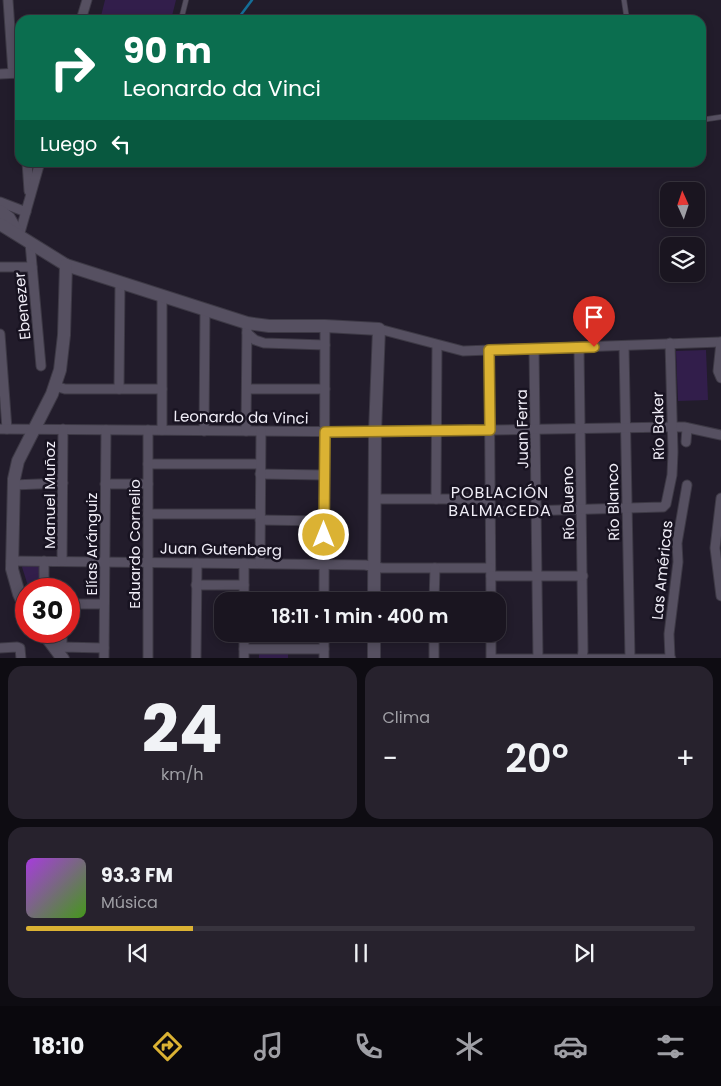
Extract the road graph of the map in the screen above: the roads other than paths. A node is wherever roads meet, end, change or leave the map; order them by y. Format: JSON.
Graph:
{"nodes":[{"id":1,"x":8,"y":0,"type":"edge"},
{"id":2,"x":87,"y":0,"type":"edge"},
{"id":3,"x":186,"y":0,"type":"edge"},
{"id":4,"x":624,"y":0,"type":"edge"},
{"id":5,"x":82,"y":15,"type":"edge"},
{"id":6,"x":182,"y":15,"type":"edge"},
{"id":7,"x":626,"y":15,"type":"edge"},
{"id":8,"x":15,"y":57,"type":"edge"},
{"id":9,"x":15,"y":73,"type":"edge"},
{"id":10,"x":0,"y":74,"type":"edge"},
{"id":11,"x":721,"y":117,"type":"edge"},
{"id":12,"x":706,"y":119,"type":"edge"},
{"id":13,"x":27,"y":167,"type":"edge"},
{"id":14,"x":39,"y":167,"type":"edge"},
{"id":15,"x":30,"y":199,"type":"junction"},
{"id":16,"x":0,"y":202,"type":"edge"},
{"id":17,"x":0,"y":211,"type":"edge"},
{"id":18,"x":26,"y":212,"type":"junction"},
{"id":19,"x":0,"y":224,"type":"edge"},
{"id":20,"x":25,"y":239,"type":"junction"},
{"id":21,"x":66,"y":265,"type":"junction"},
{"id":22,"x":0,"y":267,"type":"edge"},
{"id":23,"x":32,"y":267,"type":"junction"},
{"id":24,"x":120,"y":282,"type":"junction"},
{"id":25,"x":162,"y":296,"type":"junction"},
{"id":26,"x":205,"y":309,"type":"junction"},
{"id":27,"x":325,"y":326,"type":"junction"},
{"id":28,"x":247,"y":328,"type":"junction"},
{"id":29,"x":379,"y":329,"type":"junction"},
{"id":30,"x":0,"y":334,"type":"edge"},
{"id":31,"x":721,"y":342,"type":"edge"},
{"id":32,"x":670,"y":343,"type":"junction"},
{"id":33,"x":325,"y":345,"type":"junction"},
{"id":34,"x":437,"y":345,"type":"junction"},
{"id":35,"x":624,"y":346,"type":"junction"},
{"id":36,"x":579,"y":348,"type":"junction"},
{"id":37,"x":534,"y":349,"type":"junction"},
{"id":38,"x":489,"y":350,"type":"junction"},
{"id":39,"x":40,"y":366,"type":"dead end"},
{"id":40,"x":721,"y":378,"type":"edge"},
{"id":41,"x":55,"y":386,"type":"junction"},
{"id":42,"x":119,"y":389,"type":"junction"},
{"id":43,"x":162,"y":389,"type":"junction"},
{"id":44,"x":247,"y":389,"type":"junction"},
{"id":45,"x":325,"y":389,"type":"junction"},
{"id":46,"x":671,"y":427,"type":"junction"},
{"id":47,"x":625,"y":428,"type":"junction"},
{"id":48,"x":687,"y":428,"type":"junction"},
{"id":49,"x":3,"y":429,"type":"edge"},
{"id":50,"x":63,"y":429,"type":"junction"},
{"id":51,"x":536,"y":429,"type":"junction"},
{"id":52,"x":580,"y":429,"type":"junction"},
{"id":53,"x":33,"y":430,"type":"junction"},
{"id":54,"x":106,"y":430,"type":"junction"},
{"id":55,"x":148,"y":430,"type":"junction"},
{"id":56,"x":162,"y":430,"type":"junction"},
{"id":57,"x":204,"y":430,"type":"junction"},
{"id":58,"x":490,"y":430,"type":"junction"},
{"id":59,"x":246,"y":431,"type":"junction"},
{"id":60,"x":260,"y":431,"type":"junction"},
{"id":61,"x":436,"y":431,"type":"junction"},
{"id":62,"x":325,"y":432,"type":"junction"},
{"id":63,"x":375,"y":432,"type":"junction"},
{"id":64,"x":721,"y":435,"type":"edge"},
{"id":65,"x":686,"y":442,"type":"dead end"},
{"id":66,"x":148,"y":464,"type":"junction"},
{"id":67,"x":260,"y":469,"type":"junction"},
{"id":68,"x":324,"y":475,"type":"junction"},
{"id":69,"x":63,"y":483,"type":"junction"},
{"id":70,"x":105,"y":484,"type":"junction"},
{"id":71,"x":148,"y":484,"type":"junction"},
{"id":72,"x":13,"y":485,"type":"junction"},
{"id":73,"x":687,"y":485,"type":"dead end"},
{"id":74,"x":721,"y":498,"type":"edge"},
{"id":75,"x":375,"y":500,"type":"junction"},
{"id":76,"x":436,"y":500,"type":"junction"},
{"id":77,"x":490,"y":500,"type":"junction"},
{"id":78,"x":626,"y":508,"type":"junction"},
{"id":79,"x":581,"y":509,"type":"junction"},
{"id":80,"x":537,"y":510,"type":"junction"},
{"id":81,"x":490,"y":512,"type":"junction"},
{"id":82,"x":148,"y":514,"type":"junction"},
{"id":83,"x":260,"y":517,"type":"junction"},
{"id":84,"x":324,"y":520,"type":"junction"},
{"id":85,"x":11,"y":561,"type":"junction"},
{"id":86,"x":44,"y":561,"type":"junction"},
{"id":87,"x":62,"y":562,"type":"junction"},
{"id":88,"x":105,"y":562,"type":"junction"},
{"id":89,"x":148,"y":562,"type":"junction"},
{"id":90,"x":197,"y":563,"type":"junction"},
{"id":91,"x":244,"y":563,"type":"junction"},
{"id":92,"x":260,"y":564,"type":"junction"},
{"id":93,"x":324,"y":564,"type":"junction"},
{"id":94,"x":374,"y":567,"type":"junction"},
{"id":95,"x":435,"y":568,"type":"junction"},
{"id":96,"x":491,"y":572,"type":"junction"},
{"id":97,"x":538,"y":576,"type":"junction"},
{"id":98,"x":582,"y":576,"type":"junction"},
{"id":99,"x":44,"y":578,"type":"edge"},
{"id":100,"x":15,"y":580,"type":"edge"},
{"id":101,"x":196,"y":585,"type":"junction"},
{"id":102,"x":244,"y":585,"type":"junction"},
{"id":103,"x":244,"y":592,"type":"edge"},
{"id":104,"x":324,"y":592,"type":"edge"},
{"id":105,"x":374,"y":592,"type":"edge"},
{"id":106,"x":434,"y":592,"type":"edge"},
{"id":107,"x":491,"y":592,"type":"edge"},
{"id":108,"x":721,"y":596,"type":"edge"},
{"id":109,"x":80,"y":604,"type":"edge"},
{"id":110,"x":104,"y":604,"type":"junction"},
{"id":111,"x":374,"y":642,"type":"edge"},
{"id":112,"x":434,"y":642,"type":"edge"},
{"id":113,"x":491,"y":642,"type":"edge"},
{"id":114,"x":0,"y":648,"type":"edge"},
{"id":115,"x":104,"y":648,"type":"junction"},
{"id":116,"x":61,"y":652,"type":"edge"},
{"id":117,"x":244,"y":654,"type":"edge"},
{"id":118,"x":324,"y":654,"type":"edge"},
{"id":119,"x":21,"y":658,"type":"edge"},
{"id":120,"x":104,"y":658,"type":"edge"},
{"id":121,"x":148,"y":658,"type":"edge"},
{"id":122,"x":196,"y":658,"type":"edge"},
{"id":123,"x":374,"y":658,"type":"edge"},
{"id":124,"x":434,"y":658,"type":"edge"},
{"id":125,"x":491,"y":658,"type":"edge"},
{"id":126,"x":538,"y":658,"type":"edge"},
{"id":127,"x":582,"y":658,"type":"edge"},
{"id":128,"x":626,"y":658,"type":"edge"},
{"id":129,"x":658,"y":658,"type":"edge"},
{"id":130,"x":671,"y":658,"type":"edge"}],
"edges":[{"from":1,"to":8,"type":"street"},
{"from":2,"to":5,"type":"street"},
{"from":3,"to":6,"type":"lane"},
{"from":4,"to":7,"type":"lane"},
{"from":9,"to":10,"type":"street"},
{"from":11,"to":12,"type":"lane"},
{"from":13,"to":15,"type":"street"},
{"from":14,"to":15,"type":"street","name":"Ebenezer"},
{"from":15,"to":18,"type":"street","name":"Ebenezer"},
{"from":16,"to":18,"type":"street"},
{"from":17,"to":20,"type":"street"},
{"from":18,"to":20,"type":"street","name":"Ebenezer"},
{"from":19,"to":20,"type":"street"},
{"from":20,"to":21,"type":"street"},
{"from":20,"to":23,"type":"street","name":"Ebenezer"},
{"from":21,"to":24,"type":"street"},
{"from":21,"to":41,"type":"street"},
{"from":22,"to":23,"type":"street"},
{"from":23,"to":39,"type":"street","name":"Ebenezer"},
{"from":24,"to":25,"type":"street"},
{"from":24,"to":42,"type":"street"},
{"from":25,"to":26,"type":"street"},
{"from":25,"to":43,"type":"street"},
{"from":26,"to":28,"type":"street"},
{"from":26,"to":57,"type":"street"},
{"from":27,"to":28,"type":"street"},
{"from":27,"to":29,"type":"street"},
{"from":27,"to":33,"type":"street"},
{"from":28,"to":33,"type":"street"},
{"from":28,"to":44,"type":"street"},
{"from":29,"to":34,"type":"street"},
{"from":29,"to":63,"type":"street"},
{"from":30,"to":49,"type":"street"},
{"from":31,"to":32,"type":"street"},
{"from":31,"to":40,"type":"street"},
{"from":32,"to":35,"type":"street"},
{"from":32,"to":46,"type":"street","name":"Río Baker"},
{"from":33,"to":45,"type":"street"},
{"from":34,"to":38,"type":"street"},
{"from":34,"to":61,"type":"street"},
{"from":35,"to":36,"type":"street"},
{"from":35,"to":47,"type":"street","name":"Río Blanco"},
{"from":36,"to":37,"type":"street"},
{"from":36,"to":52,"type":"street","name":"Río Bueno"},
{"from":37,"to":38,"type":"street"},
{"from":37,"to":51,"type":"street","name":"Juan Ferra"},
{"from":38,"to":58,"type":"street"},
{"from":41,"to":42,"type":"street"},
{"from":41,"to":53,"type":"street"},
{"from":42,"to":43,"type":"street"},
{"from":43,"to":56,"type":"street"},
{"from":44,"to":45,"type":"street"},
{"from":44,"to":59,"type":"street"},
{"from":45,"to":62,"type":"street"},
{"from":46,"to":47,"type":"street","name":"Leonardo da Vinci"},
{"from":46,"to":48,"type":"street","name":"Leonardo da Vinci"},
{"from":46,"to":78,"type":"street","name":"Río Baker"},
{"from":47,"to":52,"type":"street","name":"Leonardo da Vinci"},
{"from":47,"to":78,"type":"street","name":"Río Blanco"},
{"from":48,"to":64,"type":"street","name":"Leonardo da Vinci"},
{"from":48,"to":65,"type":"street"},
{"from":49,"to":53,"type":"street","name":"Leonardo da Vinci"},
{"from":50,"to":53,"type":"street","name":"Leonardo da Vinci"},
{"from":50,"to":54,"type":"street","name":"Leonardo da Vinci"},
{"from":50,"to":69,"type":"street","name":"Manuel Muñoz"},
{"from":51,"to":52,"type":"street","name":"Leonardo da Vinci"},
{"from":51,"to":58,"type":"street","name":"Leonardo da Vinci"},
{"from":51,"to":80,"type":"street","name":"Juan Ferra"},
{"from":52,"to":79,"type":"street","name":"Río Bueno"},
{"from":53,"to":72,"type":"street"},
{"from":54,"to":55,"type":"street","name":"Leonardo da Vinci"},
{"from":54,"to":70,"type":"street","name":"Elías Aránguiz"},
{"from":55,"to":56,"type":"street","name":"Leonardo da Vinci"},
{"from":55,"to":66,"type":"street","name":"Eduardo Cornelio"},
{"from":56,"to":57,"type":"street","name":"Leonardo da Vinci"},
{"from":57,"to":59,"type":"street","name":"Leonardo da Vinci"},
{"from":58,"to":61,"type":"street","name":"Leonardo da Vinci"},
{"from":58,"to":77,"type":"street"},
{"from":59,"to":60,"type":"street","name":"Leonardo da Vinci"},
{"from":60,"to":62,"type":"street","name":"Leonardo da Vinci"},
{"from":60,"to":67,"type":"street"},
{"from":61,"to":63,"type":"street","name":"Leonardo da Vinci"},
{"from":61,"to":76,"type":"street"},
{"from":62,"to":63,"type":"street","name":"Leonardo da Vinci"},
{"from":62,"to":68,"type":"street"},
{"from":63,"to":75,"type":"street"},
{"from":66,"to":67,"type":"street"},
{"from":66,"to":71,"type":"street","name":"Eduardo Cornelio"},
{"from":67,"to":68,"type":"street"},
{"from":67,"to":83,"type":"street"},
{"from":68,"to":84,"type":"street"},
{"from":69,"to":72,"type":"street"},
{"from":69,"to":87,"type":"street","name":"Manuel Muñoz"},
{"from":70,"to":71,"type":"street"},
{"from":70,"to":88,"type":"street","name":"Elías Aránguiz"},
{"from":71,"to":82,"type":"street","name":"Eduardo Cornelio"},
{"from":72,"to":85,"type":"street"},
{"from":73,"to":130,"type":"street","name":"Las Américas"},
{"from":74,"to":108,"type":"street"},
{"from":75,"to":76,"type":"street"},
{"from":75,"to":94,"type":"street"},
{"from":76,"to":77,"type":"street"},
{"from":77,"to":81,"type":"street"},
{"from":78,"to":79,"type":"street"},
{"from":78,"to":128,"type":"street","name":"Río Blanco"},
{"from":79,"to":80,"type":"street"},
{"from":79,"to":98,"type":"street","name":"Río Bueno"},
{"from":80,"to":81,"type":"street"},
{"from":80,"to":97,"type":"street","name":"Juan Ferra"},
{"from":81,"to":96,"type":"street"},
{"from":82,"to":83,"type":"street"},
{"from":82,"to":89,"type":"street","name":"Eduardo Cornelio"},
{"from":83,"to":84,"type":"street"},
{"from":83,"to":92,"type":"street"},
{"from":84,"to":93,"type":"street"},
{"from":85,"to":86,"type":"street","name":"Juan Gutenberg"},
{"from":85,"to":100,"type":"street"},
{"from":86,"to":87,"type":"street","name":"Juan Gutenberg"},
{"from":86,"to":99,"type":"street"},
{"from":87,"to":88,"type":"street","name":"Juan Gutenberg"},
{"from":88,"to":89,"type":"street","name":"Juan Gutenberg"},
{"from":88,"to":110,"type":"street","name":"Elías Aránguiz"},
{"from":89,"to":90,"type":"street","name":"Juan Gutenberg"},
{"from":89,"to":121,"type":"street","name":"Eduardo Cornelio"},
{"from":90,"to":91,"type":"street","name":"Juan Gutenberg"},
{"from":90,"to":101,"type":"street"},
{"from":91,"to":92,"type":"street","name":"Juan Gutenberg"},
{"from":91,"to":102,"type":"street"},
{"from":92,"to":93,"type":"street","name":"Juan Gutenberg"},
{"from":93,"to":94,"type":"street","name":"Juan Gutenberg"},
{"from":93,"to":104,"type":"street"},
{"from":94,"to":95,"type":"street","name":"Juan Gutenberg"},
{"from":94,"to":105,"type":"street"},
{"from":95,"to":96,"type":"street","name":"Juan Gutenberg"},
{"from":95,"to":106,"type":"street"},
{"from":96,"to":97,"type":"street","name":"Juan Gutenberg"},
{"from":96,"to":107,"type":"street"},
{"from":97,"to":98,"type":"street","name":"Juan Gutenberg"},
{"from":97,"to":126,"type":"street","name":"Juan Ferra"},
{"from":98,"to":127,"type":"street","name":"Río Bueno"},
{"from":101,"to":102,"type":"street"},
{"from":101,"to":122,"type":"street"},
{"from":102,"to":103,"type":"street"},
{"from":109,"to":110,"type":"street"},
{"from":110,"to":115,"type":"street","name":"Elías Aránguiz"},
{"from":111,"to":123,"type":"street"},
{"from":112,"to":124,"type":"street"},
{"from":113,"to":125,"type":"street"},
{"from":114,"to":119,"type":"street"},
{"from":115,"to":116,"type":"street"},
{"from":115,"to":120,"type":"street","name":"Elías Aránguiz"},
{"from":117,"to":118,"type":"street"},
{"from":125,"to":126,"type":"street","name":"Las Américas"},
{"from":126,"to":127,"type":"street","name":"Las Américas"},
{"from":127,"to":128,"type":"street","name":"Las Américas"},
{"from":128,"to":129,"type":"street","name":"Las Américas"},
{"from":129,"to":130,"type":"street","name":"Las Américas"}]}
